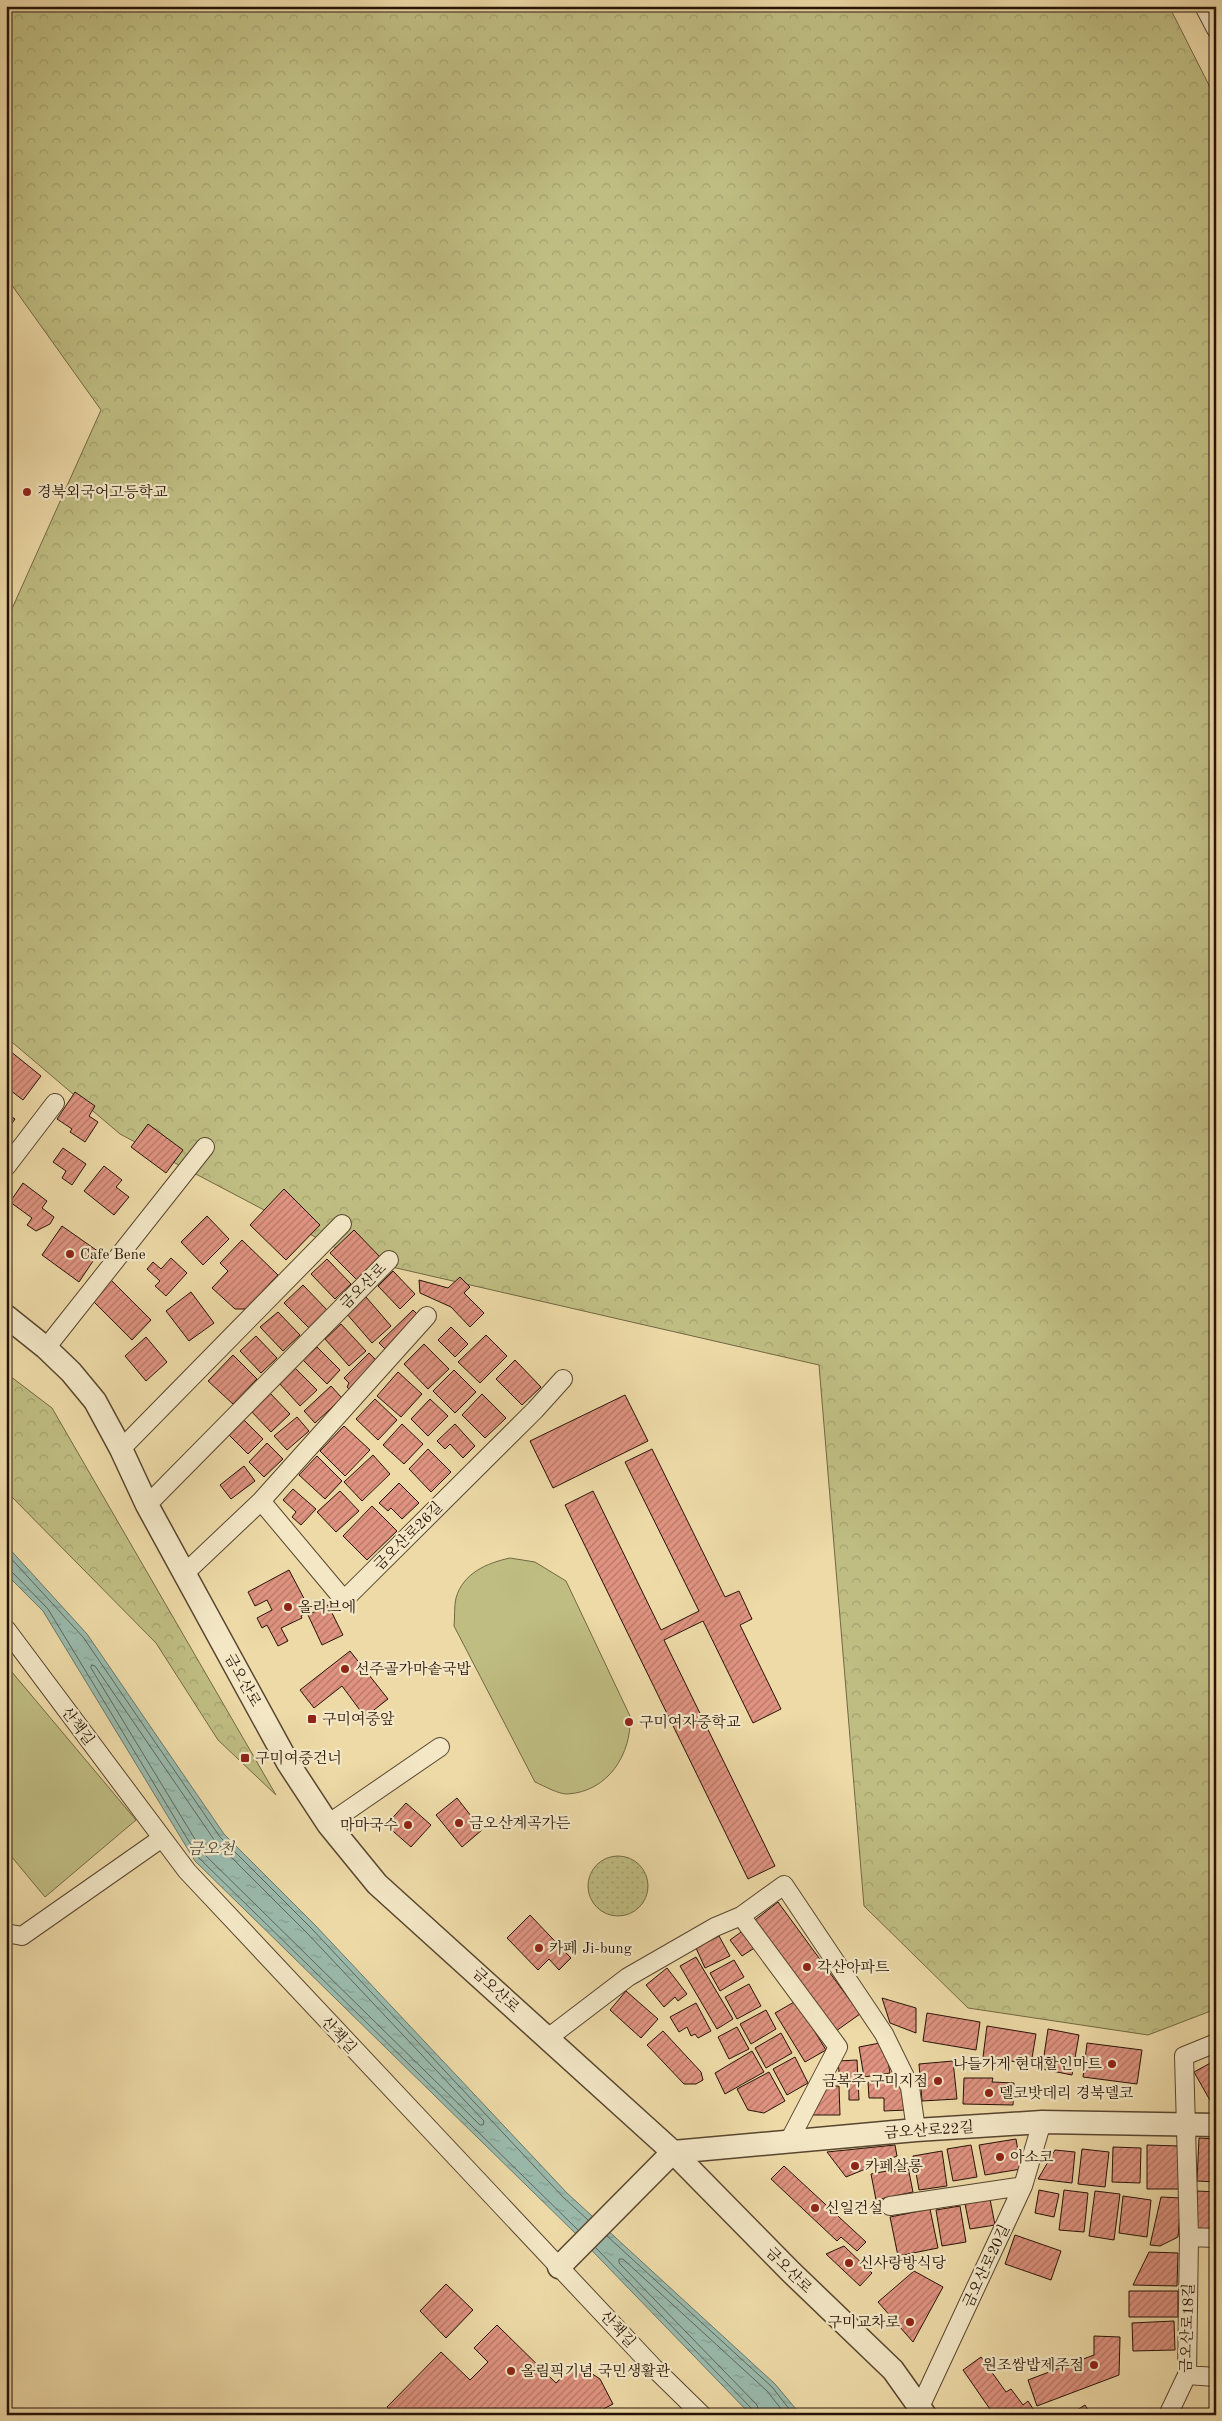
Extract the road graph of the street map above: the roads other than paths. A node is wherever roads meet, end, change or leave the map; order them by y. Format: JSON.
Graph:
{"nodes":[{"id":1,"x":1204,"y":6,"type":"edge"},
{"id":2,"x":1216,"y":29,"type":"edge"},
{"id":3,"x":55,"y":1103,"type":"dead end"},
{"id":4,"x":205,"y":1147,"type":"dead end"},
{"id":5,"x":6,"y":1167,"type":"edge"},
{"id":6,"x":342,"y":1224,"type":"dead end"},
{"id":7,"x":389,"y":1260,"type":"dead end"},
{"id":8,"x":6,"y":1316,"type":"edge"},
{"id":9,"x":428,"y":1316,"type":"dead end"},
{"id":10,"x":46,"y":1348,"type":"junction"},
{"id":11,"x":563,"y":1379,"type":"dead end"},
{"id":12,"x":121,"y":1449,"type":"junction"},
{"id":13,"x":261,"y":1501,"type":"junction"},
{"id":14,"x":146,"y":1505,"type":"junction"},
{"id":15,"x":185,"y":1573,"type":"junction"},
{"id":16,"x":6,"y":1629,"type":"edge"},
{"id":17,"x":440,"y":1747,"type":"dead end"},
{"id":18,"x":328,"y":1824,"type":"junction"},
{"id":19,"x":162,"y":1838,"type":"junction"},
{"id":20,"x":741,"y":1916,"type":"junction"},
{"id":21,"x":6,"y":1933,"type":"edge"},
{"id":22,"x":548,"y":2038,"type":"junction"},
{"id":23,"x":1216,"y":2043,"type":"edge"},
{"id":24,"x":1042,"y":2122,"type":"junction"},
{"id":25,"x":1185,"y":2124,"type":"junction"},
{"id":26,"x":1216,"y":2125,"type":"edge"},
{"id":27,"x":916,"y":2130,"type":"junction"},
{"id":28,"x":790,"y":2141,"type":"junction"},
{"id":29,"x":674,"y":2152,"type":"junction"},
{"id":30,"x":1024,"y":2186,"type":"junction"},
{"id":31,"x":890,"y":2206,"type":"dead end"},
{"id":32,"x":1189,"y":2237,"type":"junction"},
{"id":33,"x":1216,"y":2238,"type":"edge"},
{"id":34,"x":560,"y":2267,"type":"junction"},
{"id":35,"x":1187,"y":2376,"type":"junction"},
{"id":36,"x":1216,"y":2377,"type":"edge"},
{"id":37,"x":923,"y":2411,"type":"edge"},
{"id":38,"x":702,"y":2415,"type":"edge"},
{"id":39,"x":1168,"y":2415,"type":"edge"}],
"edges":[{"from":1,"to":2,"type":"street"},
{"from":3,"to":5,"type":"street"},
{"from":4,"to":10,"type":"street"},
{"from":6,"to":12,"type":"street"},
{"from":7,"to":14,"type":"street","name":"금오산로"},
{"from":8,"to":10,"type":"street","name":"금오산로"},
{"from":9,"to":13,"type":"street"},
{"from":10,"to":12,"type":"street","name":"금오산로"},
{"from":11,"to":13,"type":"street","name":"금오산로26길"},
{"from":12,"to":14,"type":"street","name":"금오산로"},
{"from":13,"to":15,"type":"street"},
{"from":14,"to":15,"type":"street","name":"금오산로"},
{"from":15,"to":18,"type":"street","name":"금오산로"},
{"from":16,"to":19,"type":"street","name":"산책길"},
{"from":17,"to":18,"type":"street"},
{"from":18,"to":22,"type":"street","name":"금오산로"},
{"from":19,"to":21,"type":"street"},
{"from":19,"to":34,"type":"street","name":"산책길"},
{"from":20,"to":22,"type":"street"},
{"from":20,"to":27,"type":"street"},
{"from":20,"to":28,"type":"street"},
{"from":22,"to":29,"type":"street","name":"금오산로"},
{"from":23,"to":25,"type":"street"},
{"from":24,"to":25,"type":"street","name":"금오산로22길"},
{"from":24,"to":27,"type":"street","name":"금오산로22길"},
{"from":24,"to":30,"type":"street","name":"금오산로20길"},
{"from":25,"to":26,"type":"street","name":"금오산로22길"},
{"from":25,"to":32,"type":"street","name":"금오산로18길"},
{"from":27,"to":28,"type":"street","name":"금오산로22길"},
{"from":28,"to":29,"type":"street","name":"금오산로22길"},
{"from":29,"to":34,"type":"street"},
{"from":29,"to":37,"type":"street","name":"금오산로"},
{"from":30,"to":31,"type":"street"},
{"from":30,"to":37,"type":"street","name":"금오산로20길"},
{"from":32,"to":33,"type":"street"},
{"from":32,"to":35,"type":"street","name":"금오산로18길"},
{"from":34,"to":38,"type":"street","name":"산책길"},
{"from":35,"to":36,"type":"street"},
{"from":35,"to":39,"type":"street","name":"금오산로18길"}]}
